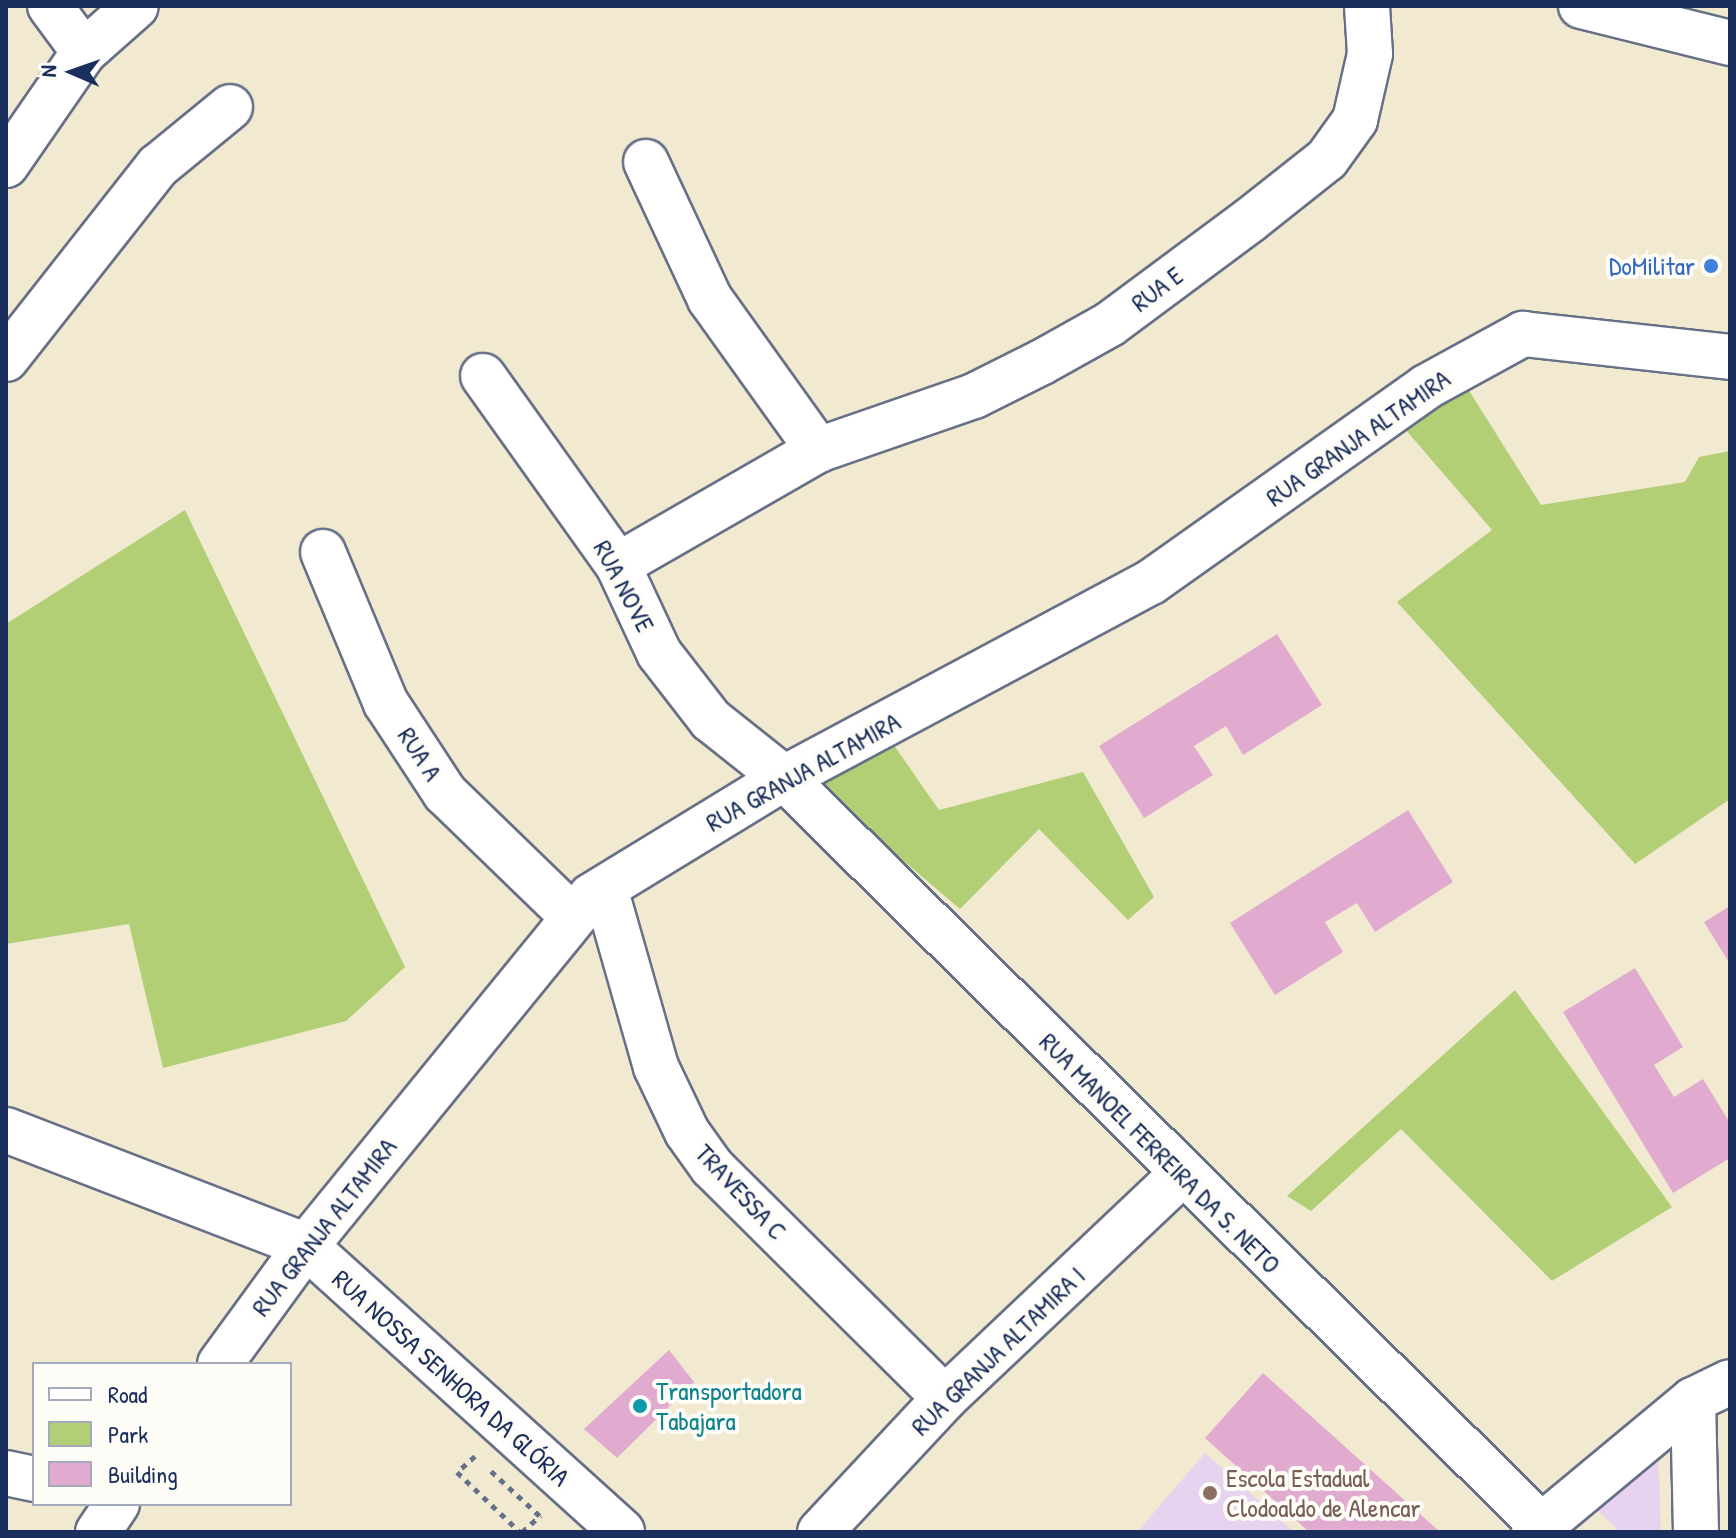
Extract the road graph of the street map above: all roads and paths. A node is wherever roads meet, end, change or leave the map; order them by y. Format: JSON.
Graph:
{"nodes":[{"id":1,"x":50,"y":6,"type":"edge"},
{"id":2,"x":136,"y":6,"type":"edge"},
{"id":3,"x":1367,"y":6,"type":"edge"},
{"id":4,"x":1581,"y":6,"type":"edge"},
{"id":5,"x":1730,"y":43,"type":"edge"},
{"id":6,"x":84,"y":52,"type":"junction"},
{"id":7,"x":230,"y":107,"type":"dead end"},
{"id":8,"x":646,"y":162,"type":"dead end"},
{"id":9,"x":6,"y":165,"type":"edge"},
{"id":10,"x":1730,"y":357,"type":"edge"},
{"id":11,"x":6,"y":359,"type":"edge"},
{"id":12,"x":483,"y":376,"type":"dead end"},
{"id":13,"x":818,"y":450,"type":"junction"},
{"id":14,"x":323,"y":552,"type":"dead end"},
{"id":15,"x":618,"y":565,"type":"junction"},
{"id":16,"x":784,"y":778,"type":"junction"},
{"id":17,"x":605,"y":888,"type":"junction"},
{"id":18,"x":572,"y":916,"type":"junction"},
{"id":19,"x":6,"y":1130,"type":"edge"},
{"id":20,"x":1181,"y":1175,"type":"junction"},
{"id":21,"x":306,"y":1246,"type":"junction"},
{"id":22,"x":221,"y":1362,"type":"edge"},
{"id":23,"x":1711,"y":1391,"type":"edge"},
{"id":24,"x":945,"y":1398,"type":"junction"},
{"id":25,"x":6,"y":1473,"type":"edge"},
{"id":26,"x":32,"y":1479,"type":"edge"},
{"id":27,"x":116,"y":1506,"type":"edge"},
{"id":28,"x":1537,"y":1528,"type":"edge"},
{"id":29,"x":98,"y":1532,"type":"edge"},
{"id":30,"x":521,"y":1532,"type":"edge"},
{"id":31,"x":622,"y":1532,"type":"edge"},
{"id":32,"x":820,"y":1532,"type":"edge"},
{"id":33,"x":1696,"y":1532,"type":"edge"}],
"edges":[{"from":1,"to":6,"type":"street"},
{"from":2,"to":6,"type":"street"},
{"from":3,"to":13,"type":"street","name":"RUA E"},
{"from":4,"to":5,"type":"street"},
{"from":6,"to":9,"type":"street"},
{"from":7,"to":11,"type":"street"},
{"from":8,"to":13,"type":"street"},
{"from":10,"to":16,"type":"street","name":"RUA GRANJA ALTAMIRA"},
{"from":12,"to":15,"type":"street","name":"RUA NOVE"},
{"from":13,"to":15,"type":"street","name":"RUA E"},
{"from":14,"to":18,"type":"street","name":"RUA A"},
{"from":15,"to":16,"type":"street","name":"RUA NOVE"},
{"from":16,"to":17,"type":"street","name":"RUA GRANJA ALTAMIRA"},
{"from":16,"to":20,"type":"street","name":"RUA MANOEL FERREIRA DA S. NETO"},
{"from":17,"to":18,"type":"street","name":"RUA GRANJA ALTAMIRA"},
{"from":17,"to":24,"type":"street","name":"TRAVESSA C"},
{"from":18,"to":21,"type":"street","name":"RUA GRANJA ALTAMIRA"},
{"from":19,"to":21,"type":"street","name":"RUA NOSSA SENHORA DA GLÓRIA"},
{"from":20,"to":24,"type":"street","name":"RUA GRANJA ALTAMIRA I"},
{"from":20,"to":28,"type":"street","name":"RUA MANOEL FERREIRA DA S. NETO"},
{"from":21,"to":22,"type":"street","name":"RUA GRANJA ALTAMIRA"},
{"from":21,"to":31,"type":"street","name":"RUA NOSSA SENHORA DA GLÓRIA"},
{"from":23,"to":28,"type":"street"},
{"from":23,"to":33,"type":"street"},
{"from":24,"to":32,"type":"street","name":"RUA GRANJA ALTAMIRA I"},
{"from":25,"to":26,"type":"street"},
{"from":27,"to":29,"type":"street"},
{"from":30,"to":30,"type":"path"}]}
